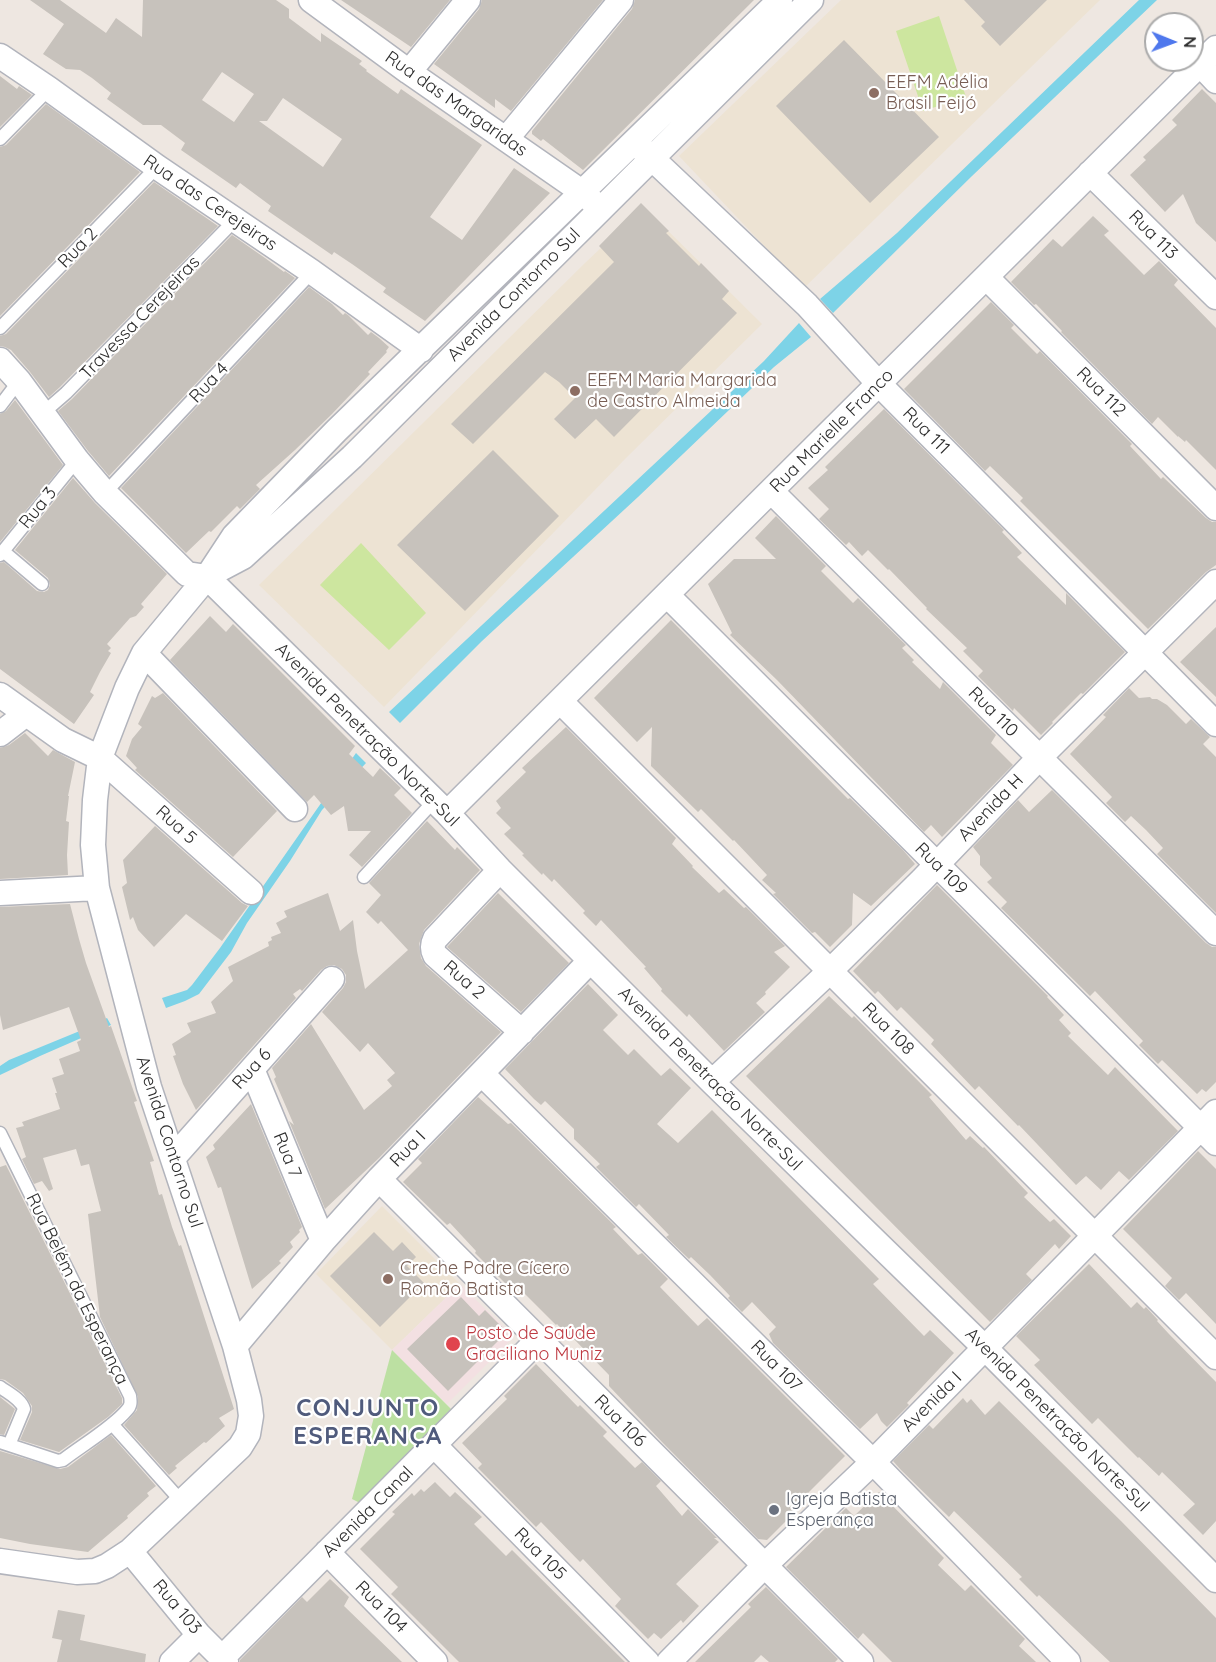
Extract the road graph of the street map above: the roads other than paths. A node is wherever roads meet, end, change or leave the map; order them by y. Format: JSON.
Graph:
{"nodes":[{"id":1,"x":311,"y":0,"type":"edge"},
{"id":2,"x":468,"y":0,"type":"edge"},
{"id":3,"x":621,"y":0,"type":"edge"},
{"id":4,"x":780,"y":0,"type":"edge"},
{"id":5,"x":811,"y":0,"type":"edge"},
{"id":6,"x":0,"y":56,"type":"edge"},
{"id":7,"x":1211,"y":65,"type":"edge"},
{"id":8,"x":409,"y":72,"type":"junction"},
{"id":9,"x":49,"y":89,"type":"junction"},
{"id":10,"x":507,"y":138,"type":"junction"},
{"id":11,"x":0,"y":139,"type":"edge"},
{"id":12,"x":634,"y":141,"type":"junction"},
{"id":13,"x":652,"y":158,"type":"junction"},
{"id":14,"x":157,"y":167,"type":"junction"},
{"id":15,"x":1090,"y":173,"type":"junction"},
{"id":16,"x":582,"y":192,"type":"junction"},
{"id":17,"x":600,"y":208,"type":"junction"},
{"id":18,"x":235,"y":220,"type":"junction"},
{"id":19,"x":312,"y":272,"type":"junction"},
{"id":20,"x":986,"y":277,"type":"junction"},
{"id":21,"x":1216,"y":297,"type":"edge"},
{"id":22,"x":0,"y":328,"type":"edge"},
{"id":23,"x":421,"y":350,"type":"junction"},
{"id":24,"x":0,"y":360,"type":"edge"},
{"id":25,"x":19,"y":381,"type":"junction"},
{"id":26,"x":879,"y":384,"type":"junction"},
{"id":27,"x":0,"y":406,"type":"edge"},
{"id":28,"x":43,"y":413,"type":"junction"},
{"id":29,"x":77,"y":460,"type":"junction"},
{"id":30,"x":771,"y":491,"type":"junction"},
{"id":31,"x":105,"y":493,"type":"junction"},
{"id":32,"x":1216,"y":508,"type":"edge"},
{"id":33,"x":2,"y":553,"type":"edge"},
{"id":34,"x":207,"y":576,"type":"junction"},
{"id":35,"x":1216,"y":582,"type":"edge"},
{"id":36,"x":42,"y":584,"type":"dead end"},
{"id":37,"x":667,"y":595,"type":"junction"},
{"id":38,"x":144,"y":653,"type":"junction"},
{"id":39,"x":1144,"y":653,"type":"junction"},
{"id":40,"x":0,"y":694,"type":"edge"},
{"id":41,"x":560,"y":701,"type":"junction"},
{"id":42,"x":26,"y":714,"type":"junction"},
{"id":43,"x":1216,"y":724,"type":"edge"},
{"id":44,"x":0,"y":734,"type":"edge"},
{"id":45,"x":100,"y":758,"type":"junction"},
{"id":46,"x":1039,"y":758,"type":"junction"},
{"id":47,"x":441,"y":807,"type":"junction"},
{"id":48,"x":295,"y":809,"type":"dead end"},
{"id":49,"x":936,"y":864,"type":"junction"},
{"id":50,"x":500,"y":870,"type":"junction"},
{"id":51,"x":364,"y":877,"type":"dead end"},
{"id":52,"x":98,"y":888,"type":"junction"},
{"id":53,"x":251,"y":892,"type":"dead end"},
{"id":54,"x":0,"y":893,"type":"edge"},
{"id":55,"x":1216,"y":933,"type":"edge"},
{"id":56,"x":590,"y":961,"type":"junction"},
{"id":57,"x":830,"y":971,"type":"junction"},
{"id":58,"x":332,"y":979,"type":"dead end"},
{"id":59,"x":522,"y":1032,"type":"junction"},
{"id":60,"x":252,"y":1069,"type":"junction"},
{"id":61,"x":482,"y":1074,"type":"junction"},
{"id":62,"x":712,"y":1082,"type":"junction"},
{"id":63,"x":1211,"y":1128,"type":"edge"},
{"id":64,"x":0,"y":1133,"type":"edge"},
{"id":65,"x":172,"y":1158,"type":"junction"},
{"id":66,"x":379,"y":1179,"type":"junction"},
{"id":67,"x":1095,"y":1236,"type":"junction"},
{"id":68,"x":323,"y":1241,"type":"junction"},
{"id":69,"x":539,"y":1339,"type":"junction"},
{"id":70,"x":235,"y":1346,"type":"junction"},
{"id":71,"x":985,"y":1348,"type":"junction"},
{"id":72,"x":1216,"y":1357,"type":"edge"},
{"id":73,"x":0,"y":1387,"type":"edge"},
{"id":74,"x":112,"y":1424,"type":"junction"},
{"id":75,"x":5,"y":1444,"type":"edge"},
{"id":76,"x":434,"y":1445,"type":"junction"},
{"id":77,"x":873,"y":1462,"type":"junction"},
{"id":78,"x":182,"y":1502,"type":"junction"},
{"id":79,"x":130,"y":1551,"type":"junction"},
{"id":80,"x":327,"y":1552,"type":"junction"},
{"id":81,"x":0,"y":1561,"type":"edge"},
{"id":82,"x":765,"y":1565,"type":"junction"},
{"id":83,"x":1216,"y":1580,"type":"edge"},
{"id":84,"x":199,"y":1635,"type":"junction"},
{"id":85,"x":224,"y":1660,"type":"edge"},
{"id":86,"x":172,"y":1662,"type":"edge"},
{"id":87,"x":435,"y":1662,"type":"edge"},
{"id":88,"x":647,"y":1662,"type":"edge"},
{"id":89,"x":669,"y":1662,"type":"edge"},
{"id":90,"x":861,"y":1662,"type":"edge"},
{"id":91,"x":1068,"y":1662,"type":"edge"}],
"edges":[{"from":1,"to":8,"type":"street","name":"Rua das Margaridas"},
{"from":2,"to":8,"type":"street"},
{"from":3,"to":10,"type":"street"},
{"from":4,"to":12,"type":"street","name":"Avenida Contorno Sul"},
{"from":5,"to":13,"type":"street","name":"Avenida Contorno Sul"},
{"from":6,"to":9,"type":"street","name":"Rua das Cerejeiras"},
{"from":7,"to":15,"type":"street","name":"Rua Marielle Franco"},
{"from":8,"to":10,"type":"street","name":"Rua das Margaridas"},
{"from":9,"to":11,"type":"lane"},
{"from":9,"to":14,"type":"street","name":"Rua das Cerejeiras"},
{"from":10,"to":16,"type":"street","name":"Rua das Margaridas"},
{"from":12,"to":13,"type":"street","name":"Rua 111"},
{"from":12,"to":16,"type":"street","name":"Avenida Contorno Sul"},
{"from":13,"to":17,"type":"street","name":"Avenida Contorno Sul"},
{"from":13,"to":26,"type":"street","name":"Rua 111"},
{"from":14,"to":18,"type":"street","name":"Rua das Cerejeiras"},
{"from":14,"to":22,"type":"lane","name":"Rua 2"},
{"from":15,"to":20,"type":"street","name":"Rua Marielle Franco"},
{"from":15,"to":21,"type":"street","name":"Rua 113"},
{"from":16,"to":17,"type":"street","name":"Rua das Margaridas"},
{"from":16,"to":23,"type":"street","name":"Avenida Contorno Sul"},
{"from":17,"to":34,"type":"street","name":"Avenida Contorno Sul"},
{"from":18,"to":19,"type":"street","name":"Rua das Cerejeiras"},
{"from":18,"to":28,"type":"lane","name":"Travessa Cerejeiras"},
{"from":19,"to":23,"type":"street","name":"Rua das Cerejeiras"},
{"from":19,"to":31,"type":"lane","name":"Rua 4"},
{"from":20,"to":26,"type":"street","name":"Rua Marielle Franco"},
{"from":20,"to":32,"type":"street","name":"Rua 112"},
{"from":23,"to":34,"type":"street","name":"Avenida Contorno Sul"},
{"from":24,"to":25,"type":"street"},
{"from":25,"to":27,"type":"lane"},
{"from":25,"to":28,"type":"street"},
{"from":26,"to":30,"type":"street","name":"Rua Marielle Franco"},
{"from":26,"to":39,"type":"street","name":"Rua 111"},
{"from":28,"to":29,"type":"street"},
{"from":29,"to":31,"type":"street"},
{"from":29,"to":33,"type":"lane","name":"Rua 3"},
{"from":30,"to":37,"type":"street","name":"Rua Marielle Franco"},
{"from":30,"to":46,"type":"street","name":"Rua 110"},
{"from":31,"to":34,"type":"street"},
{"from":33,"to":36,"type":"lane"},
{"from":34,"to":38,"type":"street","name":"Avenida Contorno Sul"},
{"from":34,"to":47,"type":"street","name":"Avenida Penetração Norte-Sul"},
{"from":35,"to":39,"type":"street","name":"Avenida H"},
{"from":37,"to":41,"type":"street","name":"Rua Marielle Franco"},
{"from":37,"to":49,"type":"street","name":"Rua 109"},
{"from":38,"to":45,"type":"street","name":"Avenida Contorno Sul"},
{"from":38,"to":48,"type":"street"},
{"from":39,"to":43,"type":"street","name":"Rua 111"},
{"from":39,"to":46,"type":"street","name":"Avenida H"},
{"from":40,"to":42,"type":"street","name":"Rua 5"},
{"from":41,"to":47,"type":"street","name":"Rua Marielle Franco"},
{"from":41,"to":57,"type":"street","name":"Rua 108"},
{"from":42,"to":44,"type":"street"},
{"from":42,"to":45,"type":"street","name":"Rua 5"},
{"from":45,"to":52,"type":"street","name":"Avenida Contorno Sul"},
{"from":45,"to":53,"type":"street","name":"Rua 5"},
{"from":46,"to":49,"type":"street","name":"Avenida H"},
{"from":46,"to":55,"type":"street","name":"Rua 110"},
{"from":47,"to":50,"type":"street","name":"Avenida Penetração Norte-Sul"},
{"from":47,"to":51,"type":"lane"},
{"from":49,"to":57,"type":"street","name":"Avenida H"},
{"from":49,"to":63,"type":"street","name":"Rua 109"},
{"from":50,"to":56,"type":"street","name":"Avenida Penetração Norte-Sul"},
{"from":50,"to":59,"type":"street","name":"Rua 2"},
{"from":52,"to":54,"type":"street"},
{"from":52,"to":65,"type":"street","name":"Avenida Contorno Sul"},
{"from":56,"to":59,"type":"street","name":"Rua I"},
{"from":56,"to":62,"type":"street","name":"Avenida Penetração Norte-Sul"},
{"from":57,"to":62,"type":"street","name":"Avenida H"},
{"from":57,"to":67,"type":"street","name":"Rua 108"},
{"from":58,"to":60,"type":"street","name":"Rua 6"},
{"from":59,"to":61,"type":"street","name":"Rua I"},
{"from":60,"to":65,"type":"street","name":"Rua 6"},
{"from":60,"to":68,"type":"street","name":"Rua 7"},
{"from":61,"to":66,"type":"street","name":"Rua I"},
{"from":61,"to":77,"type":"street","name":"Rua 107"},
{"from":62,"to":71,"type":"street","name":"Avenida Penetração Norte-Sul"},
{"from":63,"to":67,"type":"street","name":"Avenida I"},
{"from":64,"to":74,"type":"lane","name":"Rua Belém da Esperança"},
{"from":65,"to":70,"type":"street","name":"Avenida Contorno Sul"},
{"from":66,"to":68,"type":"street","name":"Rua I"},
{"from":66,"to":69,"type":"street","name":"Rua 106"},
{"from":67,"to":71,"type":"street","name":"Avenida I"},
{"from":67,"to":72,"type":"street","name":"Rua 108"},
{"from":68,"to":70,"type":"street","name":"Rua I"},
{"from":69,"to":76,"type":"street","name":"Avenida Canal"},
{"from":69,"to":82,"type":"street","name":"Rua 106"},
{"from":70,"to":78,"type":"street","name":"Avenida Contorno Sul"},
{"from":71,"to":77,"type":"street","name":"Avenida I"},
{"from":71,"to":83,"type":"street","name":"Avenida Penetração Norte-Sul"},
{"from":73,"to":75,"type":"lane"},
{"from":74,"to":75,"type":"lane","name":"Rua Belém da Esperança"},
{"from":74,"to":78,"type":"lane"},
{"from":76,"to":80,"type":"street","name":"Avenida Canal"},
{"from":76,"to":88,"type":"street","name":"Rua 105"},
{"from":77,"to":82,"type":"street","name":"Avenida I"},
{"from":77,"to":91,"type":"street","name":"Rua 107"},
{"from":78,"to":79,"type":"street","name":"Avenida Contorno Sul"},
{"from":79,"to":81,"type":"street","name":"Avenida Contorno Sul"},
{"from":79,"to":84,"type":"street","name":"Rua 103"},
{"from":80,"to":85,"type":"street","name":"Avenida Canal"},
{"from":80,"to":87,"type":"street","name":"Rua 104"},
{"from":82,"to":89,"type":"street","name":"Avenida I"},
{"from":82,"to":90,"type":"street","name":"Rua 106"},
{"from":84,"to":85,"type":"street","name":"Rua 103"},
{"from":84,"to":86,"type":"street"}]}
